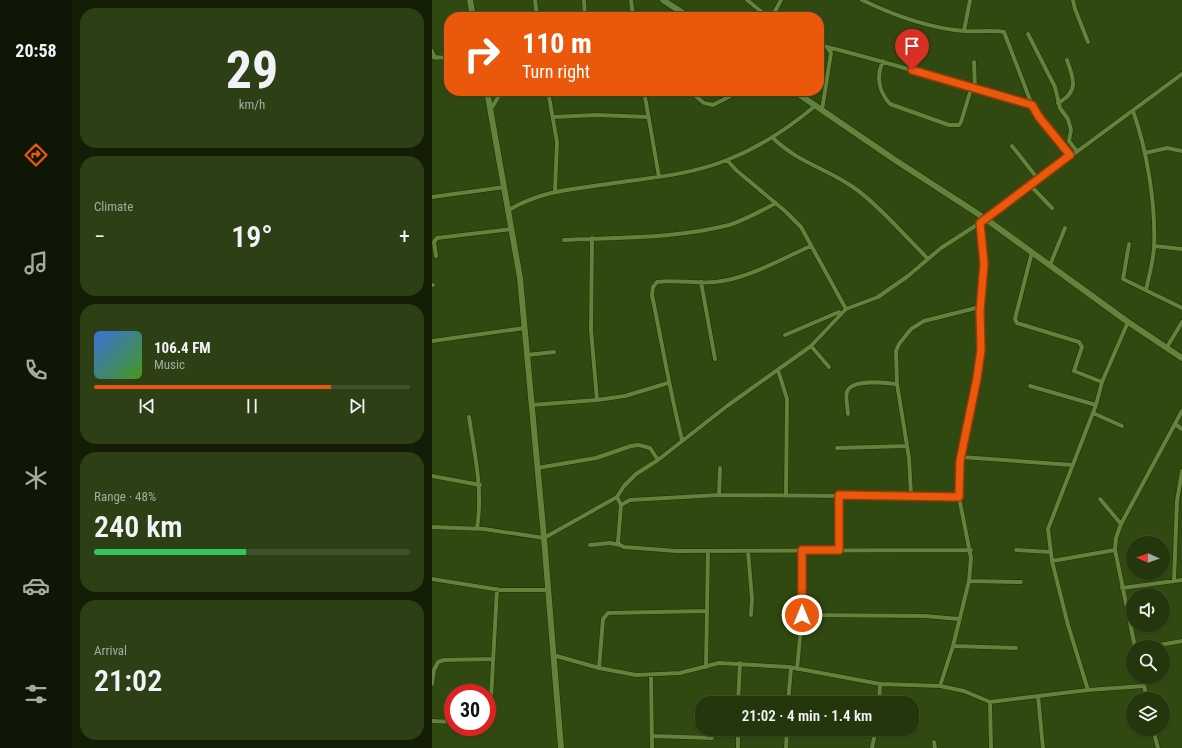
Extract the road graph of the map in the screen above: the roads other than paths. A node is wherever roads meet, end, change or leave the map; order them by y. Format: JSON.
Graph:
{"nodes":[{"id":1,"x":470,"y":0,"type":"edge"},
{"id":2,"x":535,"y":0,"type":"edge"},
{"id":3,"x":584,"y":0,"type":"edge"},
{"id":4,"x":631,"y":0,"type":"edge"},
{"id":5,"x":663,"y":0,"type":"edge"},
{"id":6,"x":747,"y":0,"type":"edge"},
{"id":7,"x":780,"y":0,"type":"edge"},
{"id":8,"x":862,"y":0,"type":"edge"},
{"id":9,"x":970,"y":0,"type":"edge"},
{"id":10,"x":1073,"y":0,"type":"edge"},
{"id":11,"x":472,"y":12,"type":"edge"},
{"id":12,"x":536,"y":12,"type":"edge"},
{"id":13,"x":585,"y":12,"type":"edge"},
{"id":14,"x":632,"y":12,"type":"edge"},
{"id":15,"x":681,"y":12,"type":"edge"},
{"id":16,"x":762,"y":12,"type":"edge"},
{"id":17,"x":774,"y":12,"type":"edge"},
{"id":18,"x":964,"y":31,"type":"junction"},
{"id":19,"x":1028,"y":34,"type":"dead end"},
{"id":20,"x":1088,"y":42,"type":"dead end"},
{"id":21,"x":824,"y":46,"type":"edge"},
{"id":22,"x":827,"y":47,"type":"junction"},
{"id":23,"x":432,"y":51,"type":"edge"},
{"id":24,"x":433,"y":58,"type":"edge"},
{"id":25,"x":444,"y":58,"type":"edge"},
{"id":26,"x":1067,"y":60,"type":"dead end"},
{"id":27,"x":883,"y":61,"type":"junction"},
{"id":28,"x":974,"y":62,"type":"dead end"},
{"id":29,"x":1182,"y":74,"type":"edge"},
{"id":30,"x":973,"y":89,"type":"junction"},
{"id":31,"x":489,"y":96,"type":"edge"},
{"id":32,"x":499,"y":96,"type":"edge"},
{"id":33,"x":549,"y":96,"type":"edge"},
{"id":34,"x":645,"y":96,"type":"edge"},
{"id":35,"x":695,"y":96,"type":"edge"},
{"id":36,"x":730,"y":96,"type":"edge"},
{"id":37,"x":801,"y":96,"type":"edge"},
{"id":38,"x":1058,"y":103,"type":"junction"},
{"id":39,"x":1032,"y":105,"type":"junction"},
{"id":40,"x":815,"y":106,"type":"junction"},
{"id":41,"x":491,"y":109,"type":"junction"},
{"id":42,"x":822,"y":110,"type":"junction"},
{"id":43,"x":1133,"y":111,"type":"junction"},
{"id":44,"x":553,"y":117,"type":"junction"},
{"id":45,"x":649,"y":117,"type":"junction"},
{"id":46,"x":772,"y":137,"type":"junction"},
{"id":47,"x":1012,"y":146,"type":"dead end"},
{"id":48,"x":1076,"y":150,"type":"junction"},
{"id":49,"x":1182,"y":151,"type":"edge"},
{"id":50,"x":1145,"y":153,"type":"junction"},
{"id":51,"x":1070,"y":155,"type":"junction"},
{"id":52,"x":727,"y":160,"type":"junction"},
{"id":53,"x":659,"y":177,"type":"junction"},
{"id":54,"x":1038,"y":179,"type":"junction"},
{"id":55,"x":1030,"y":185,"type":"junction"},
{"id":56,"x":505,"y":187,"type":"junction"},
{"id":57,"x":555,"y":192,"type":"junction"},
{"id":58,"x":432,"y":197,"type":"edge"},
{"id":59,"x":776,"y":203,"type":"junction"},
{"id":60,"x":1052,"y":208,"type":"dead end"},
{"id":61,"x":509,"y":210,"type":"junction"},
{"id":62,"x":986,"y":218,"type":"junction"},
{"id":63,"x":980,"y":223,"type":"junction"},
{"id":64,"x":1065,"y":228,"type":"dead end"},
{"id":65,"x":512,"y":229,"type":"junction"},
{"id":66,"x":592,"y":238,"type":"junction"},
{"id":67,"x":564,"y":240,"type":"dead end"},
{"id":68,"x":1129,"y":244,"type":"dead end"},
{"id":69,"x":811,"y":246,"type":"junction"},
{"id":70,"x":1154,"y":246,"type":"junction"},
{"id":71,"x":1182,"y":248,"type":"edge"},
{"id":72,"x":1032,"y":252,"type":"junction"},
{"id":73,"x":436,"y":256,"type":"dead end"},
{"id":74,"x":928,"y":259,"type":"junction"},
{"id":75,"x":1050,"y":265,"type":"junction"},
{"id":76,"x":701,"y":282,"type":"junction"},
{"id":77,"x":1146,"y":290,"type":"junction"},
{"id":78,"x":980,"y":307,"type":"junction"},
{"id":79,"x":1182,"y":308,"type":"edge"},
{"id":80,"x":846,"y":309,"type":"junction"},
{"id":81,"x":839,"y":312,"type":"dead end"},
{"id":82,"x":820,"y":321,"type":"junction"},
{"id":83,"x":1128,"y":322,"type":"junction"},
{"id":84,"x":1182,"y":322,"type":"edge"},
{"id":85,"x":525,"y":328,"type":"junction"},
{"id":86,"x":824,"y":331,"type":"junction"},
{"id":87,"x":785,"y":334,"type":"dead end"},
{"id":88,"x":432,"y":341,"type":"edge"},
{"id":89,"x":810,"y":346,"type":"junction"},
{"id":90,"x":1167,"y":347,"type":"junction"},
{"id":91,"x":554,"y":352,"type":"dead end"},
{"id":92,"x":527,"y":355,"type":"junction"},
{"id":93,"x":1182,"y":358,"type":"edge"},
{"id":94,"x":715,"y":359,"type":"dead end"},
{"id":95,"x":829,"y":368,"type":"dead end"},
{"id":96,"x":778,"y":370,"type":"junction"},
{"id":97,"x":1102,"y":382,"type":"junction"},
{"id":98,"x":668,"y":383,"type":"junction"},
{"id":99,"x":897,"y":384,"type":"junction"},
{"id":100,"x":1030,"y":386,"type":"dead end"},
{"id":101,"x":597,"y":400,"type":"junction"},
{"id":102,"x":532,"y":405,"type":"junction"},
{"id":103,"x":1096,"y":405,"type":"junction"},
{"id":104,"x":1182,"y":411,"type":"edge"},
{"id":105,"x":1093,"y":413,"type":"junction"},
{"id":106,"x":848,"y":414,"type":"dead end"},
{"id":107,"x":468,"y":417,"type":"dead end"},
{"id":108,"x":1175,"y":424,"type":"junction"},
{"id":109,"x":1122,"y":426,"type":"dead end"},
{"id":110,"x":1182,"y":429,"type":"edge"},
{"id":111,"x":682,"y":440,"type":"junction"},
{"id":112,"x":907,"y":446,"type":"junction"},
{"id":113,"x":837,"y":448,"type":"dead end"},
{"id":114,"x":961,"y":457,"type":"junction"},
{"id":115,"x":658,"y":460,"type":"junction"},
{"id":116,"x":1072,"y":465,"type":"junction"},
{"id":117,"x":538,"y":468,"type":"junction"},
{"id":118,"x":720,"y":468,"type":"dead end"},
{"id":119,"x":1182,"y":470,"type":"edge"},
{"id":120,"x":432,"y":476,"type":"edge"},
{"id":121,"x":480,"y":485,"type":"junction"},
{"id":122,"x":719,"y":495,"type":"junction"},
{"id":123,"x":786,"y":495,"type":"junction"},
{"id":124,"x":839,"y":495,"type":"junction"},
{"id":125,"x":911,"y":495,"type":"junction"},
{"id":126,"x":618,"y":497,"type":"junction"},
{"id":127,"x":959,"y":497,"type":"junction"},
{"id":128,"x":1100,"y":499,"type":"dead end"},
{"id":129,"x":621,"y":505,"type":"junction"},
{"id":130,"x":1121,"y":524,"type":"junction"},
{"id":131,"x":432,"y":527,"type":"edge"},
{"id":132,"x":477,"y":529,"type":"junction"},
{"id":133,"x":544,"y":538,"type":"junction"},
{"id":134,"x":590,"y":545,"type":"dead end"},
{"id":135,"x":620,"y":545,"type":"junction"},
{"id":136,"x":802,"y":550,"type":"junction"},
{"id":137,"x":839,"y":550,"type":"junction"},
{"id":138,"x":971,"y":550,"type":"junction"},
{"id":139,"x":1016,"y":550,"type":"dead end"},
{"id":140,"x":1115,"y":550,"type":"junction"},
{"id":141,"x":708,"y":551,"type":"junction"},
{"id":142,"x":748,"y":551,"type":"junction"},
{"id":143,"x":1051,"y":552,"type":"junction"},
{"id":144,"x":1052,"y":560,"type":"junction"},
{"id":145,"x":432,"y":580,"type":"edge"},
{"id":146,"x":1182,"y":580,"type":"edge"},
{"id":147,"x":969,"y":581,"type":"junction"},
{"id":148,"x":1021,"y":582,"type":"dead end"},
{"id":149,"x":1174,"y":582,"type":"junction"},
{"id":150,"x":1122,"y":588,"type":"junction"},
{"id":151,"x":497,"y":589,"type":"junction"},
{"id":152,"x":548,"y":590,"type":"junction"},
{"id":153,"x":707,"y":611,"type":"junction"},
{"id":154,"x":751,"y":615,"type":"dead end"},
{"id":155,"x":802,"y":615,"type":"junction"},
{"id":156,"x":959,"y":619,"type":"junction"},
{"id":157,"x":1133,"y":640,"type":"edge"},
{"id":158,"x":1182,"y":642,"type":"edge"},
{"id":159,"x":1170,"y":644,"type":"edge"},
{"id":160,"x":953,"y":646,"type":"junction"},
{"id":161,"x":1016,"y":648,"type":"dead end"},
{"id":162,"x":553,"y":655,"type":"junction"},
{"id":163,"x":493,"y":659,"type":"junction"},
{"id":164,"x":740,"y":663,"type":"junction"},
{"id":165,"x":706,"y":667,"type":"junction"},
{"id":166,"x":599,"y":668,"type":"junction"},
{"id":167,"x":791,"y":668,"type":"junction"},
{"id":168,"x":797,"y":669,"type":"junction"},
{"id":169,"x":651,"y":675,"type":"junction"},
{"id":170,"x":432,"y":684,"type":"edge"},
{"id":171,"x":492,"y":684,"type":"edge"},
{"id":172,"x":880,"y":684,"type":"junction"},
{"id":173,"x":940,"y":686,"type":"junction"},
{"id":174,"x":1144,"y":686,"type":"joint"},
{"id":175,"x":1088,"y":690,"type":"junction"},
{"id":176,"x":1145,"y":692,"type":"edge"},
{"id":177,"x":738,"y":696,"type":"edge"},
{"id":178,"x":789,"y":696,"type":"edge"},
{"id":179,"x":879,"y":696,"type":"edge"},
{"id":180,"x":1038,"y":696,"type":"junction"},
{"id":181,"x":990,"y":702,"type":"junction"},
{"id":182,"x":432,"y":721,"type":"edge"},
{"id":183,"x":444,"y":722,"type":"edge"},
{"id":184,"x":653,"y":736,"type":"junction"},
{"id":185,"x":738,"y":736,"type":"edge"},
{"id":186,"x":787,"y":736,"type":"edge"},
{"id":187,"x":875,"y":736,"type":"edge"},
{"id":188,"x":1155,"y":736,"type":"edge"},
{"id":189,"x":712,"y":738,"type":"dead end"},
{"id":190,"x":934,"y":742,"type":"dead end"},
{"id":191,"x":562,"y":748,"type":"edge"},
{"id":192,"x":652,"y":748,"type":"edge"},
{"id":193,"x":738,"y":748,"type":"edge"},
{"id":194,"x":786,"y":748,"type":"edge"},
{"id":195,"x":872,"y":748,"type":"edge"},
{"id":196,"x":935,"y":748,"type":"edge"},
{"id":197,"x":991,"y":748,"type":"edge"},
{"id":198,"x":1043,"y":748,"type":"edge"},
{"id":199,"x":1158,"y":748,"type":"edge"}],
"edges":[{"from":1,"to":11,"type":"main road"},
{"from":2,"to":12,"type":"street"},
{"from":3,"to":13,"type":"street"},
{"from":4,"to":14,"type":"street"},
{"from":5,"to":15,"type":"main road"},
{"from":6,"to":16,"type":"street"},
{"from":7,"to":17,"type":"street"},
{"from":8,"to":18,"type":"street"},
{"from":9,"to":18,"type":"street"},
{"from":10,"to":20,"type":"street"},
{"from":18,"to":39,"type":"street"},
{"from":19,"to":38,"type":"street"},
{"from":21,"to":22,"type":"street"},
{"from":22,"to":27,"type":"street"},
{"from":22,"to":42,"type":"street"},
{"from":23,"to":24,"type":"street"},
{"from":24,"to":25,"type":"street"},
{"from":26,"to":38,"type":"street"},
{"from":27,"to":30,"type":"street"},
{"from":27,"to":30,"type":"street"},
{"from":28,"to":30,"type":"street"},
{"from":29,"to":43,"type":"street"},
{"from":30,"to":39,"type":"street"},
{"from":31,"to":41,"type":"main road"},
{"from":32,"to":41,"type":"street"},
{"from":33,"to":44,"type":"street"},
{"from":34,"to":45,"type":"street"},
{"from":35,"to":36,"type":"street"},
{"from":37,"to":40,"type":"main road"},
{"from":38,"to":48,"type":"street"},
{"from":39,"to":51,"type":"street"},
{"from":40,"to":42,"type":"main road"},
{"from":40,"to":46,"type":"street"},
{"from":41,"to":56,"type":"main road"},
{"from":42,"to":62,"type":"main road"},
{"from":43,"to":48,"type":"street"},
{"from":43,"to":50,"type":"street"},
{"from":44,"to":45,"type":"street"},
{"from":44,"to":57,"type":"street"},
{"from":45,"to":53,"type":"street"},
{"from":46,"to":52,"type":"street"},
{"from":46,"to":74,"type":"street"},
{"from":47,"to":54,"type":"street"},
{"from":48,"to":51,"type":"street"},
{"from":49,"to":50,"type":"street"},
{"from":50,"to":70,"type":"street"},
{"from":51,"to":54,"type":"street"},
{"from":52,"to":53,"type":"street"},
{"from":52,"to":59,"type":"street"},
{"from":53,"to":57,"type":"street"},
{"from":54,"to":55,"type":"street"},
{"from":55,"to":60,"type":"street"},
{"from":55,"to":62,"type":"street"},
{"from":56,"to":58,"type":"street"},
{"from":56,"to":61,"type":"main road"},
{"from":57,"to":61,"type":"street"},
{"from":59,"to":66,"type":"street"},
{"from":59,"to":69,"type":"street"},
{"from":61,"to":65,"type":"main road"},
{"from":62,"to":63,"type":"street"},
{"from":62,"to":72,"type":"main road"},
{"from":63,"to":74,"type":"street"},
{"from":63,"to":78,"type":"street"},
{"from":64,"to":75,"type":"street"},
{"from":65,"to":73,"type":"street"},
{"from":65,"to":85,"type":"main road"},
{"from":66,"to":67,"type":"street"},
{"from":66,"to":101,"type":"street"},
{"from":68,"to":77,"type":"street"},
{"from":69,"to":76,"type":"street"},
{"from":69,"to":80,"type":"street"},
{"from":70,"to":71,"type":"street"},
{"from":70,"to":77,"type":"street"},
{"from":72,"to":75,"type":"main road"},
{"from":72,"to":97,"type":"street"},
{"from":74,"to":80,"type":"street"},
{"from":75,"to":83,"type":"main road"},
{"from":76,"to":94,"type":"street"},
{"from":76,"to":98,"type":"street"},
{"from":77,"to":79,"type":"street"},
{"from":78,"to":99,"type":"street"},
{"from":78,"to":114,"type":"street"},
{"from":80,"to":86,"type":"street"},
{"from":81,"to":82,"type":"street"},
{"from":82,"to":86,"type":"street"},
{"from":82,"to":87,"type":"street"},
{"from":83,"to":90,"type":"main road"},
{"from":83,"to":97,"type":"street"},
{"from":84,"to":90,"type":"street"},
{"from":85,"to":88,"type":"street"},
{"from":85,"to":92,"type":"main road"},
{"from":86,"to":89,"type":"street"},
{"from":89,"to":95,"type":"street"},
{"from":89,"to":96,"type":"street"},
{"from":90,"to":93,"type":"main road"},
{"from":91,"to":92,"type":"street"},
{"from":92,"to":102,"type":"main road"},
{"from":96,"to":111,"type":"street"},
{"from":96,"to":123,"type":"street"},
{"from":97,"to":103,"type":"street"},
{"from":98,"to":101,"type":"street"},
{"from":98,"to":111,"type":"street"},
{"from":99,"to":106,"type":"street"},
{"from":99,"to":112,"type":"street"},
{"from":100,"to":103,"type":"street"},
{"from":101,"to":102,"type":"street"},
{"from":102,"to":117,"type":"main road"},
{"from":103,"to":105,"type":"street"},
{"from":104,"to":108,"type":"street"},
{"from":105,"to":109,"type":"street"},
{"from":105,"to":116,"type":"street"},
{"from":107,"to":121,"type":"street"},
{"from":108,"to":110,"type":"street"},
{"from":108,"to":130,"type":"street"},
{"from":111,"to":115,"type":"street"},
{"from":112,"to":113,"type":"street"},
{"from":112,"to":125,"type":"street"},
{"from":114,"to":116,"type":"street"},
{"from":114,"to":127,"type":"street"},
{"from":115,"to":117,"type":"street"},
{"from":115,"to":126,"type":"street"},
{"from":116,"to":143,"type":"street"},
{"from":117,"to":133,"type":"main road"},
{"from":118,"to":122,"type":"street"},
{"from":119,"to":149,"type":"street"},
{"from":120,"to":121,"type":"street"},
{"from":121,"to":132,"type":"street"},
{"from":122,"to":123,"type":"street"},
{"from":122,"to":129,"type":"street"},
{"from":123,"to":124,"type":"street"},
{"from":124,"to":125,"type":"street"},
{"from":124,"to":137,"type":"street"},
{"from":125,"to":127,"type":"street"},
{"from":126,"to":129,"type":"street"},
{"from":126,"to":133,"type":"street"},
{"from":127,"to":138,"type":"street"},
{"from":128,"to":130,"type":"street"},
{"from":129,"to":135,"type":"street"},
{"from":130,"to":140,"type":"street"},
{"from":131,"to":132,"type":"street"},
{"from":132,"to":133,"type":"street"},
{"from":133,"to":152,"type":"main road"},
{"from":134,"to":135,"type":"street"},
{"from":135,"to":141,"type":"street"},
{"from":136,"to":137,"type":"street"},
{"from":136,"to":142,"type":"street"},
{"from":136,"to":155,"type":"street"},
{"from":137,"to":138,"type":"street"},
{"from":138,"to":147,"type":"street"},
{"from":139,"to":143,"type":"street"},
{"from":140,"to":144,"type":"street"},
{"from":140,"to":150,"type":"street"},
{"from":141,"to":142,"type":"street"},
{"from":141,"to":153,"type":"street"},
{"from":142,"to":154,"type":"street"},
{"from":143,"to":144,"type":"street"},
{"from":144,"to":175,"type":"street"},
{"from":145,"to":151,"type":"street"},
{"from":146,"to":149,"type":"street"},
{"from":147,"to":148,"type":"street"},
{"from":147,"to":156,"type":"street"},
{"from":149,"to":150,"type":"street"},
{"from":150,"to":157,"type":"street"},
{"from":151,"to":152,"type":"street"},
{"from":151,"to":163,"type":"street"},
{"from":152,"to":162,"type":"main road"},
{"from":153,"to":165,"type":"street"},
{"from":153,"to":166,"type":"street"},
{"from":155,"to":156,"type":"street"},
{"from":155,"to":168,"type":"street"},
{"from":156,"to":160,"type":"street"},
{"from":158,"to":159,"type":"street"},
{"from":160,"to":161,"type":"street"},
{"from":160,"to":173,"type":"street"},
{"from":162,"to":166,"type":"street"},
{"from":162,"to":191,"type":"main road"},
{"from":163,"to":170,"type":"street"},
{"from":163,"to":171,"type":"street"},
{"from":164,"to":165,"type":"street"},
{"from":164,"to":167,"type":"street"},
{"from":164,"to":177,"type":"street"},
{"from":165,"to":169,"type":"street"},
{"from":166,"to":169,"type":"street"},
{"from":167,"to":168,"type":"street"},
{"from":167,"to":178,"type":"street"},
{"from":168,"to":172,"type":"street"},
{"from":169,"to":184,"type":"street"},
{"from":172,"to":173,"type":"street"},
{"from":172,"to":179,"type":"street"},
{"from":173,"to":181,"type":"street"},
{"from":174,"to":175,"type":"street"},
{"from":174,"to":176,"type":"street"},
{"from":175,"to":180,"type":"street"},
{"from":180,"to":181,"type":"street"},
{"from":180,"to":198,"type":"street"},
{"from":181,"to":197,"type":"street"},
{"from":182,"to":183,"type":"street"},
{"from":184,"to":189,"type":"street"},
{"from":184,"to":192,"type":"street"},
{"from":185,"to":193,"type":"street"},
{"from":186,"to":194,"type":"street"},
{"from":187,"to":195,"type":"street"},
{"from":188,"to":199,"type":"street"},
{"from":190,"to":196,"type":"street"}]}
